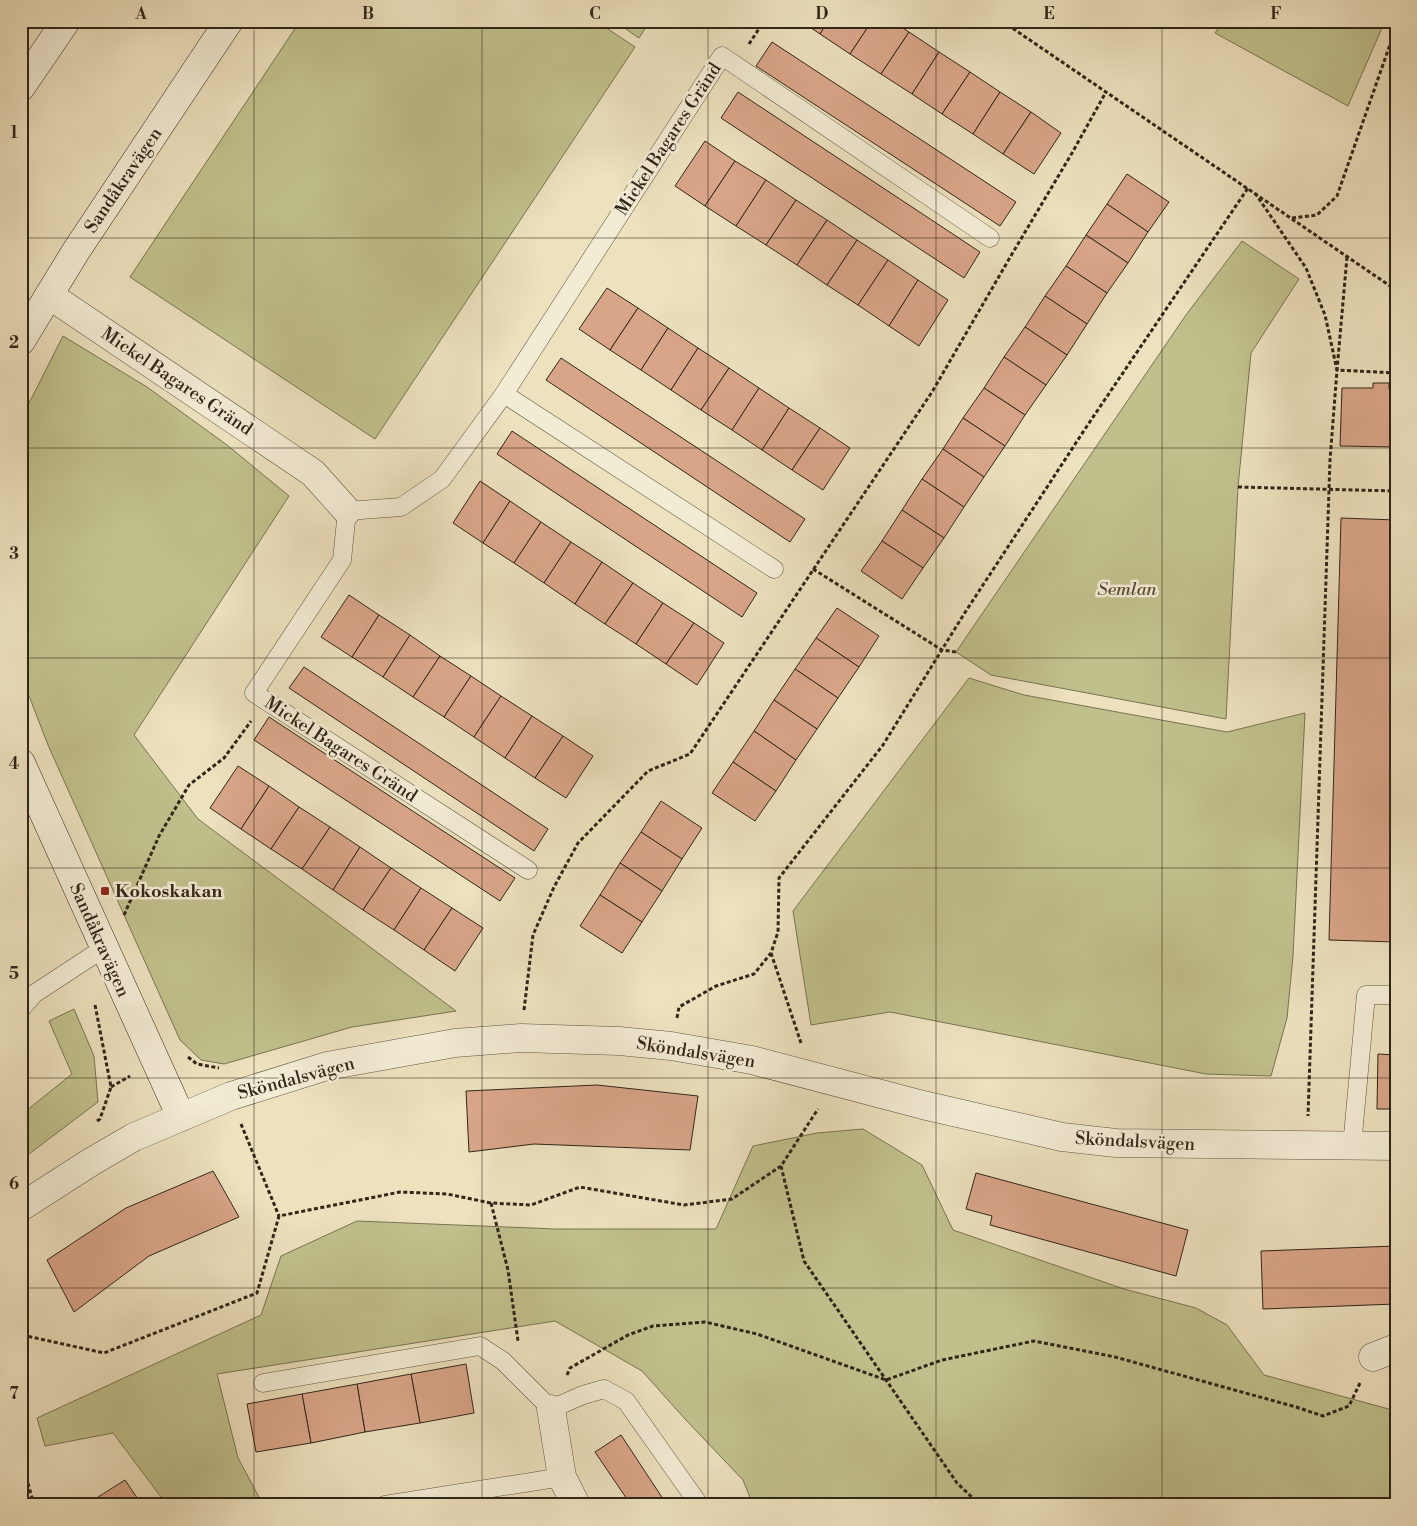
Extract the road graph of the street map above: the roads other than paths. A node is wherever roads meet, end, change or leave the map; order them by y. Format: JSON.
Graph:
{"nodes":[{"id":1,"x":66,"y":21,"type":"edge"},
{"id":2,"x":229,"y":21,"type":"edge"},
{"id":3,"x":21,"y":87,"type":"edge"},
{"id":4,"x":990,"y":238,"type":"dead end"},
{"id":5,"x":49,"y":295,"type":"junction"},
{"id":6,"x":21,"y":341,"type":"edge"},
{"id":7,"x":504,"y":394,"type":"junction"},
{"id":8,"x":347,"y":511,"type":"junction"},
{"id":9,"x":774,"y":568,"type":"dead end"},
{"id":10,"x":21,"y":763,"type":"edge"},
{"id":11,"x":528,"y":870,"type":"dead end"},
{"id":12,"x":95,"y":954,"type":"junction"},
{"id":13,"x":1396,"y":996,"type":"edge"},
{"id":14,"x":21,"y":1009,"type":"edge"},
{"id":15,"x":180,"y":1117,"type":"junction"},
{"id":16,"x":1352,"y":1146,"type":"junction"},
{"id":17,"x":1396,"y":1146,"type":"edge"},
{"id":18,"x":21,"y":1207,"type":"edge"},
{"id":19,"x":263,"y":1383,"type":"dead end"},
{"id":20,"x":551,"y":1410,"type":"junction"},
{"id":21,"x":562,"y":1477,"type":"junction"},
{"id":22,"x":698,"y":1503,"type":"dead end"},
{"id":23,"x":385,"y":1505,"type":"edge"},
{"id":24,"x":576,"y":1505,"type":"edge"}],
"edges":[{"from":1,"to":3,"type":"street"},
{"from":2,"to":5,"type":"street","name":"Sandåkravägen"},
{"from":4,"to":7,"type":"lane","name":"Mickel Bagares Gränd"},
{"from":5,"to":6,"type":"street","name":"Sandåkravägen"},
{"from":5,"to":8,"type":"street","name":"Mickel Bagares Gränd"},
{"from":7,"to":8,"type":"lane","name":"Mickel Bagares Gränd"},
{"from":7,"to":9,"type":"lane"},
{"from":8,"to":11,"type":"lane","name":"Mickel Bagares Gränd"},
{"from":10,"to":12,"type":"street","name":"Sandåkravägen"},
{"from":12,"to":14,"type":"lane"},
{"from":12,"to":15,"type":"street","name":"Sandåkravägen"},
{"from":13,"to":16,"type":"lane"},
{"from":15,"to":16,"type":"street","name":"Sköndalsvägen"},
{"from":15,"to":18,"type":"street","name":"Sköndalsvägen"},
{"from":16,"to":17,"type":"street","name":"Sköndalsvägen"},
{"from":19,"to":20,"type":"lane"},
{"from":20,"to":21,"type":"street"},
{"from":20,"to":22,"type":"lane"},
{"from":21,"to":23,"type":"lane"},
{"from":21,"to":24,"type":"street"}]}
